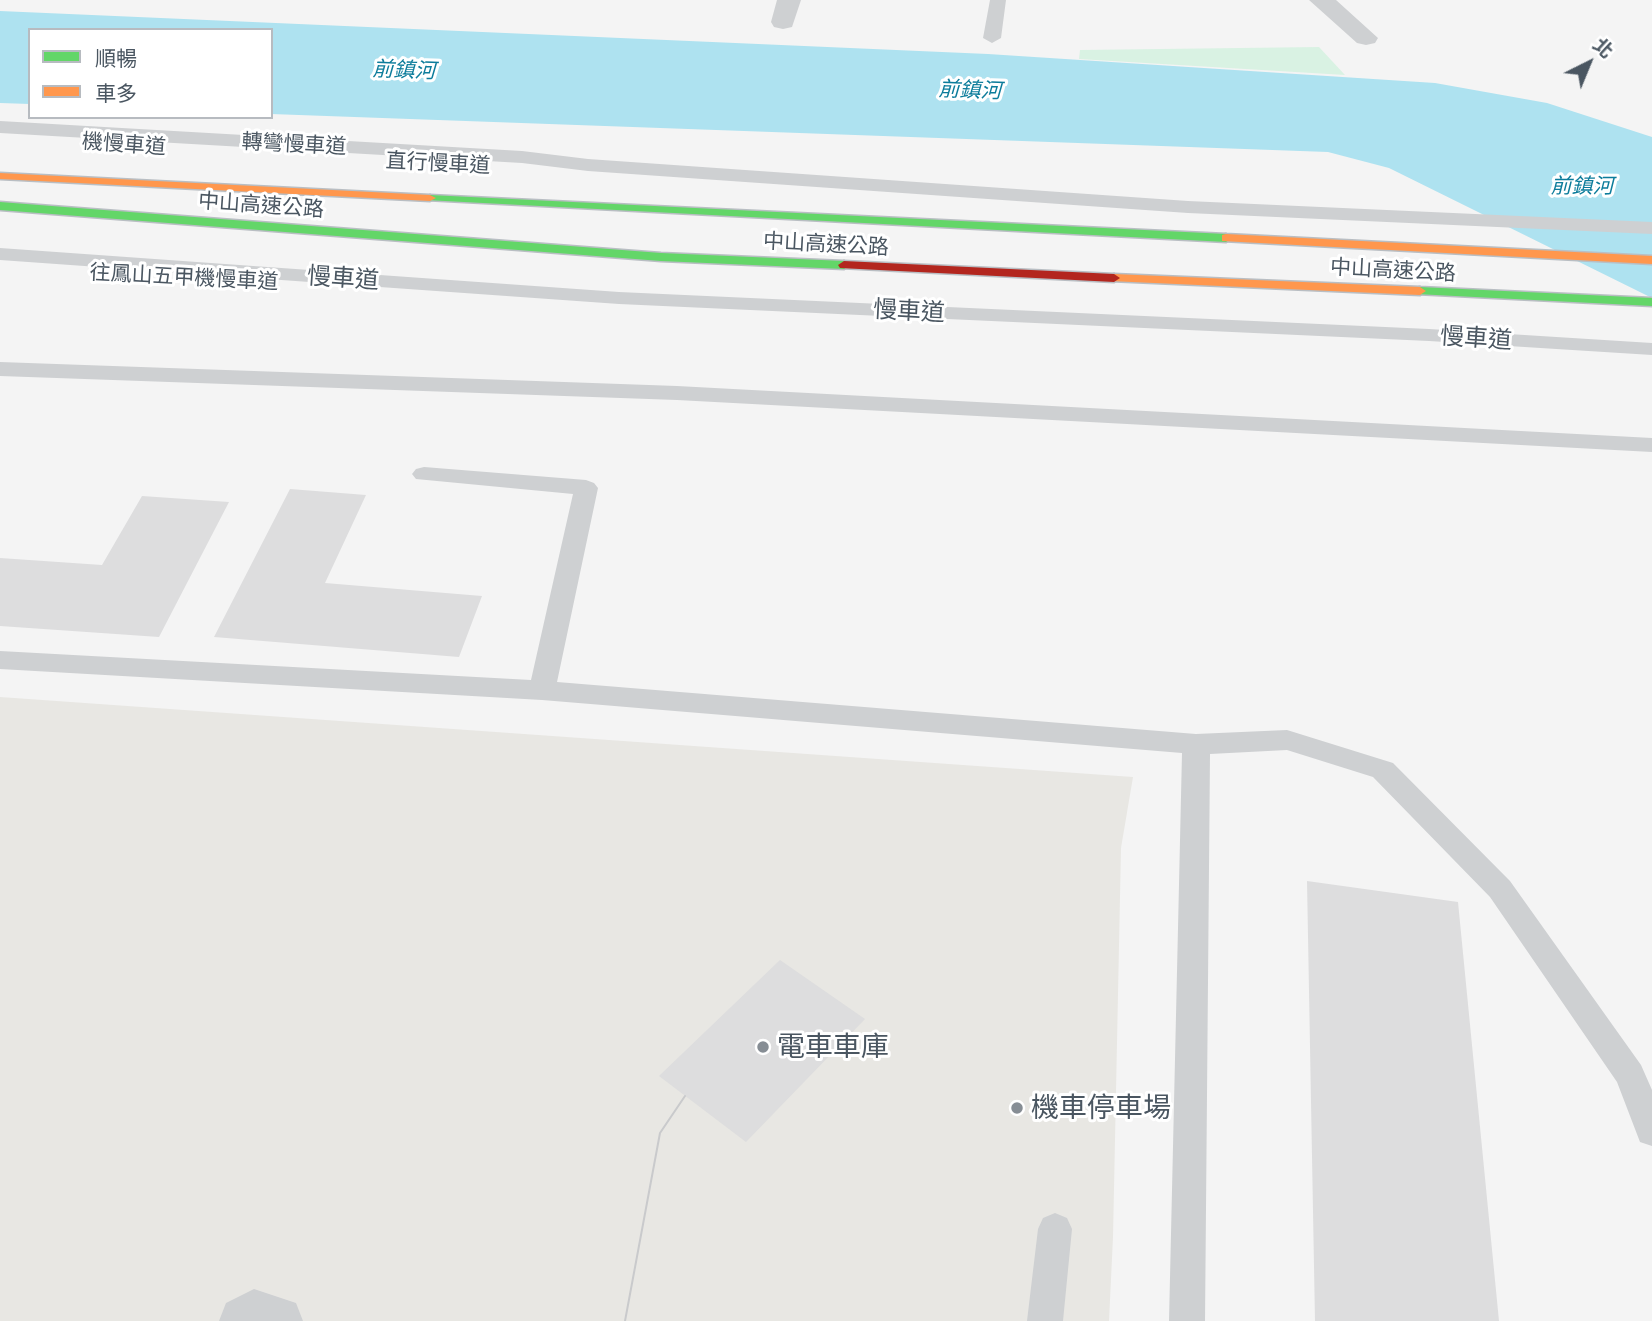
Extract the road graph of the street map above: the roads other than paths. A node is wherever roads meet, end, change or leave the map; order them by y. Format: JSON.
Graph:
{"nodes":[{"id":1,"x":998,"y":0,"type":"edge"},
{"id":2,"x":1321,"y":0,"type":"edge"},
{"id":3,"x":992,"y":38,"type":"dead end"},
{"id":4,"x":1366,"y":38,"type":"dead end"},
{"id":5,"x":0,"y":127,"type":"edge"},
{"id":6,"x":0,"y":135,"type":"edge"},
{"id":7,"x":247,"y":153,"type":"joint"},
{"id":8,"x":588,"y":164,"type":"junction"},
{"id":9,"x":302,"y":175,"type":"dead end"},
{"id":10,"x":0,"y":176,"type":"edge"},
{"id":11,"x":0,"y":206,"type":"edge"},
{"id":12,"x":628,"y":208,"type":"junction"},
{"id":13,"x":1652,"y":228,"type":"edge"},
{"id":14,"x":229,"y":240,"type":"dead end"},
{"id":15,"x":0,"y":254,"type":"edge"},
{"id":16,"x":661,"y":257,"type":"junction"},
{"id":17,"x":1652,"y":260,"type":"edge"},
{"id":18,"x":0,"y":267,"type":"edge"},
{"id":19,"x":619,"y":298,"type":"junction"},
{"id":20,"x":1652,"y":302,"type":"edge"},
{"id":21,"x":1652,"y":349,"type":"edge"},
{"id":22,"x":0,"y":369,"type":"edge"},
{"id":23,"x":1652,"y":445,"type":"edge"},
{"id":24,"x":424,"y":474,"type":"dead end"},
{"id":25,"x":0,"y":660,"type":"edge"},
{"id":26,"x":542,"y":691,"type":"junction"},
{"id":27,"x":1196,"y":744,"type":"junction"},
{"id":28,"x":1652,"y":1131,"type":"edge"},
{"id":29,"x":1055,"y":1229,"type":"dead end"},
{"id":30,"x":245,"y":1321,"type":"edge"},
{"id":31,"x":277,"y":1321,"type":"edge"},
{"id":32,"x":1045,"y":1321,"type":"edge"},
{"id":33,"x":1186,"y":1321,"type":"edge"}],
"edges":[{"from":1,"to":3,"type":"lane"},
{"from":2,"to":4,"type":"street"},
{"from":5,"to":8,"type":"lane","name":"轉彎慢車道"},
{"from":6,"to":7,"type":"lane","name":"機慢車道"},
{"from":7,"to":8,"type":"lane","name":"直行慢車道"},
{"from":8,"to":13,"type":"lane"},
{"from":9,"to":12,"type":"highway"},
{"from":10,"to":12,"type":"highway","name":"中山高速公路"},
{"from":11,"to":16,"type":"highway","name":"中山高速公路"},
{"from":12,"to":17,"type":"highway","name":"中山高速公路"},
{"from":14,"to":16,"type":"highway"},
{"from":15,"to":19,"type":"lane","name":"慢車道"},
{"from":16,"to":20,"type":"highway","name":"中山高速公路"},
{"from":18,"to":19,"type":"lane","name":"往鳳山五甲機慢車道"},
{"from":19,"to":21,"type":"lane","name":"慢車道"},
{"from":22,"to":23,"type":"lane"},
{"from":24,"to":26,"type":"lane"},
{"from":25,"to":26,"type":"lane"},
{"from":26,"to":27,"type":"lane"},
{"from":27,"to":28,"type":"lane"},
{"from":27,"to":33,"type":"lane"},
{"from":29,"to":32,"type":"lane"},
{"from":30,"to":31,"type":"street"}]}
